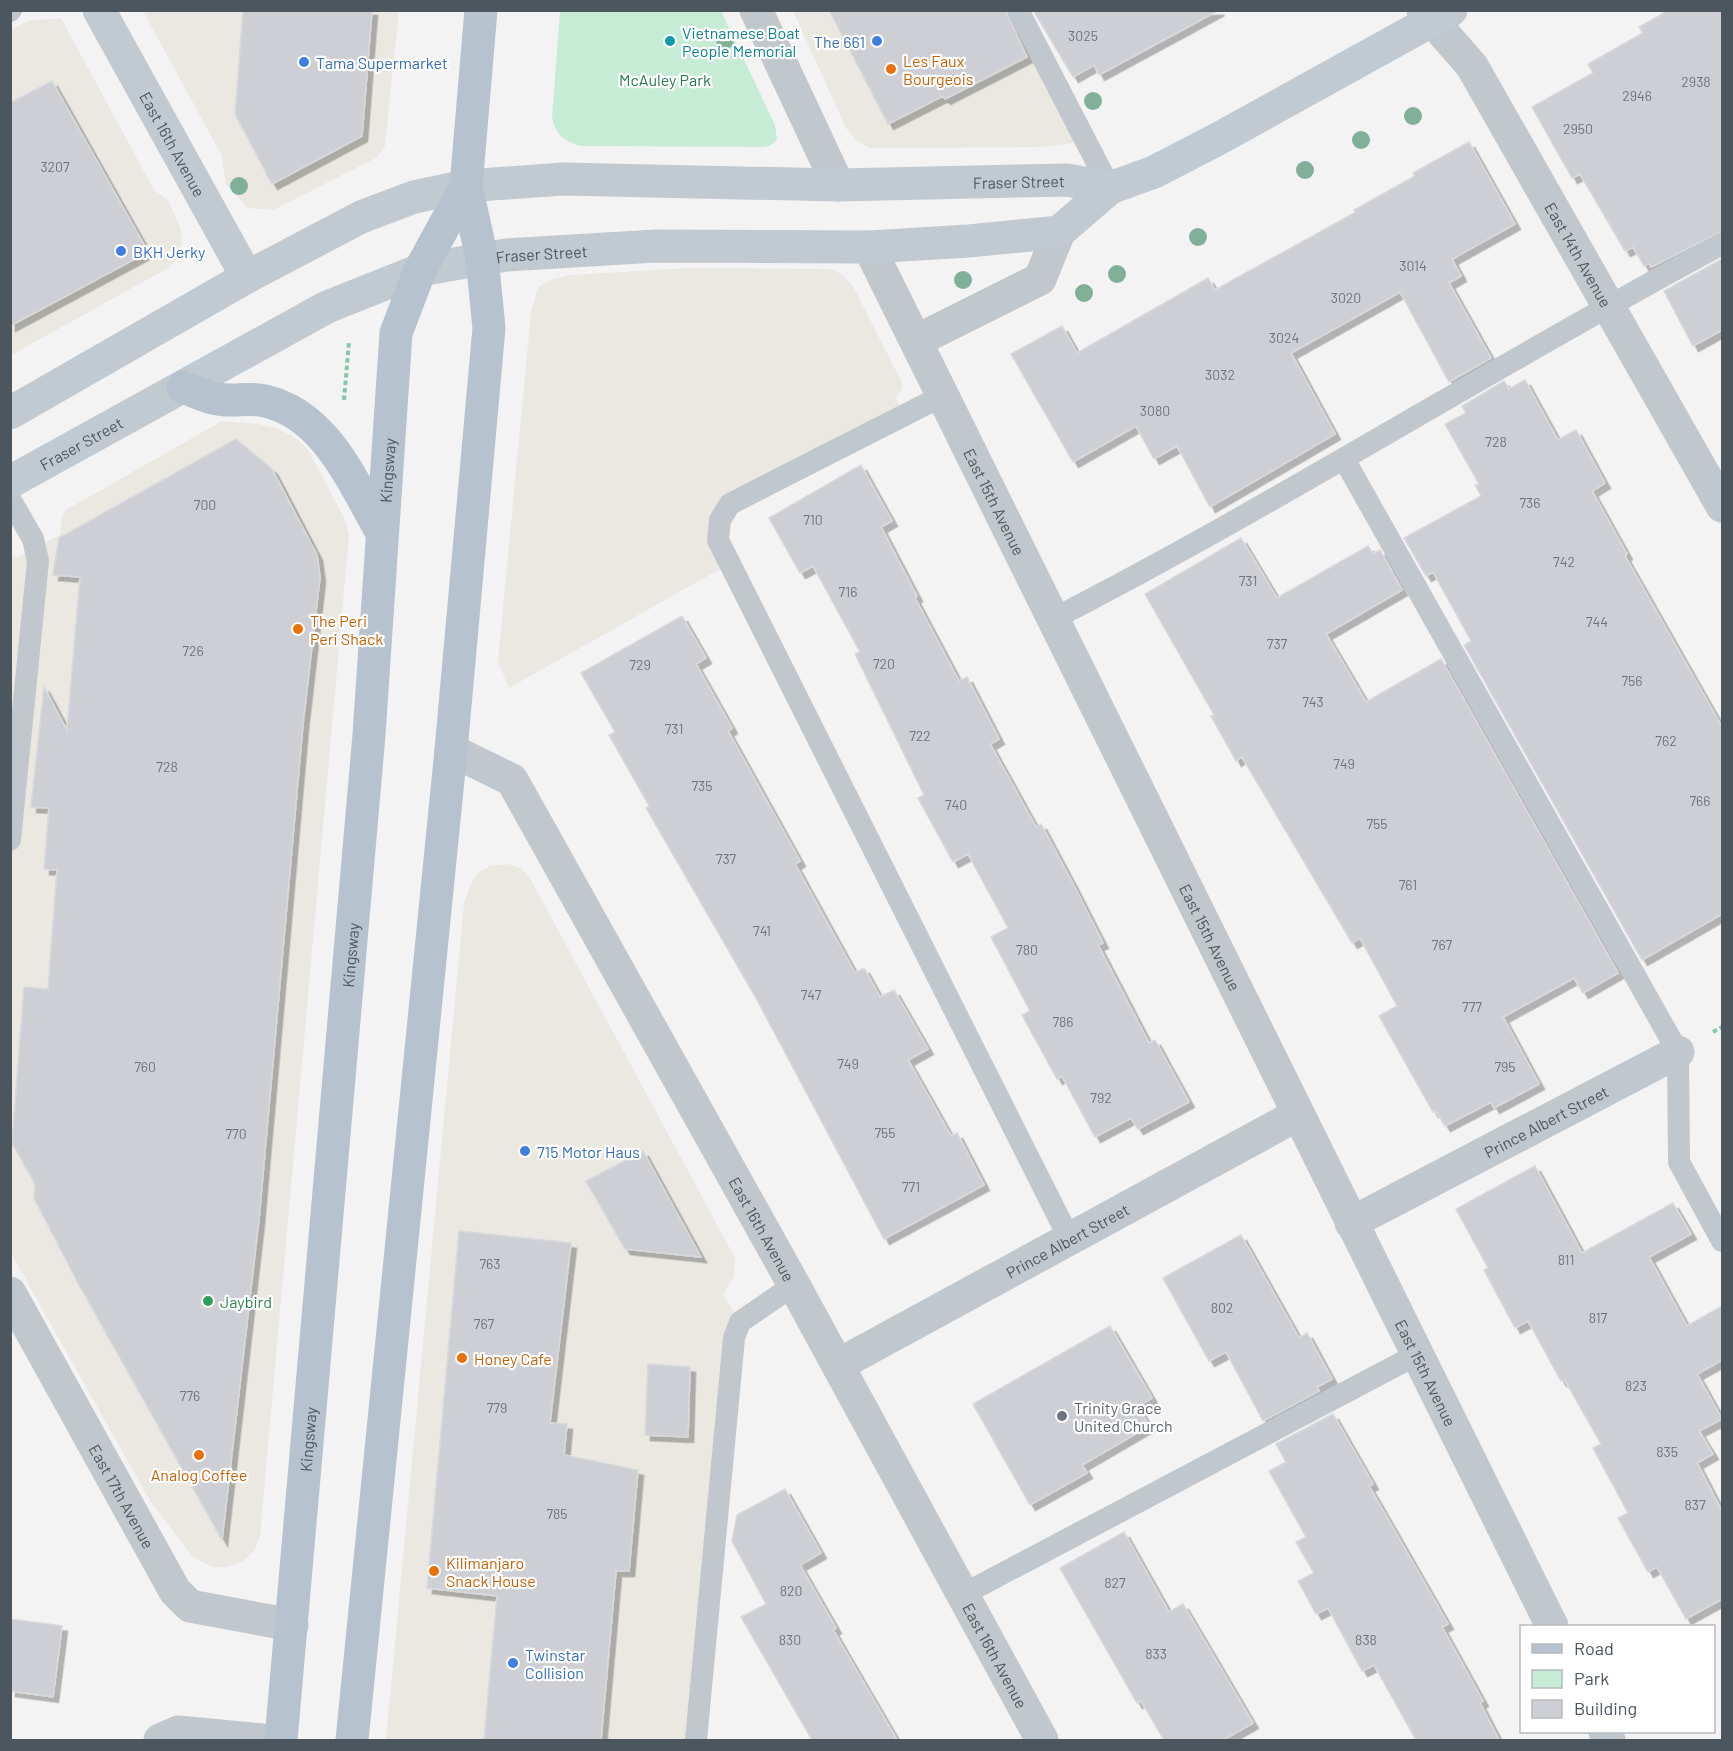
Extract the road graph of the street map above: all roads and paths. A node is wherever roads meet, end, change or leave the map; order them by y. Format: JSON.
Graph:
{"nodes":[{"id":1,"x":99,"y":10,"type":"edge"},
{"id":2,"x":481,"y":10,"type":"edge"},
{"id":3,"x":756,"y":10,"type":"edge"},
{"id":4,"x":1018,"y":10,"type":"edge"},
{"id":5,"x":1436,"y":14,"type":"edge"},
{"id":6,"x":838,"y":185,"type":"junction"},
{"id":7,"x":466,"y":186,"type":"junction"},
{"id":8,"x":1110,"y":188,"type":"junction"},
{"id":9,"x":1059,"y":231,"type":"junction"},
{"id":10,"x":1722,"y":244,"type":"edge"},
{"id":11,"x":869,"y":247,"type":"junction"},
{"id":12,"x":482,"y":258,"type":"junction"},
{"id":13,"x":420,"y":270,"type":"junction"},
{"id":14,"x":247,"y":277,"type":"junction"},
{"id":15,"x":1607,"y":307,"type":"junction"},
{"id":16,"x":349,"y":338,"type":"dead end"},
{"id":17,"x":916,"y":341,"type":"junction"},
{"id":18,"x":183,"y":387,"type":"junction"},
{"id":19,"x":944,"y":395,"type":"junction"},
{"id":20,"x":344,"y":405,"type":"dead end"},
{"id":21,"x":10,"y":412,"type":"edge"},
{"id":22,"x":1344,"y":459,"type":"junction"},
{"id":23,"x":10,"y":482,"type":"edge"},
{"id":24,"x":10,"y":498,"type":"edge"},
{"id":25,"x":1722,"y":506,"type":"edge"},
{"id":26,"x":381,"y":531,"type":"junction"},
{"id":27,"x":1053,"y":619,"type":"junction"},
{"id":28,"x":451,"y":750,"type":"junction"},
{"id":29,"x":10,"y":840,"type":"edge"},
{"id":30,"x":1678,"y":1052,"type":"junction"},
{"id":31,"x":1298,"y":1115,"type":"junction"},
{"id":32,"x":1351,"y":1223,"type":"junction"},
{"id":33,"x":1069,"y":1238,"type":"junction"},
{"id":34,"x":1722,"y":1241,"type":"edge"},
{"id":35,"x":794,"y":1286,"type":"junction"},
{"id":36,"x":10,"y":1293,"type":"edge"},
{"id":37,"x":1416,"y":1354,"type":"junction"},
{"id":38,"x":838,"y":1365,"type":"junction"},
{"id":39,"x":962,"y":1595,"type":"junction"},
{"id":40,"x":292,"y":1625,"type":"junction"},
{"id":41,"x":1552,"y":1625,"type":"edge"},
{"id":42,"x":159,"y":1740,"type":"edge"},
{"id":43,"x":262,"y":1740,"type":"edge"},
{"id":44,"x":281,"y":1740,"type":"edge"},
{"id":45,"x":352,"y":1740,"type":"edge"},
{"id":46,"x":696,"y":1740,"type":"edge"},
{"id":47,"x":1042,"y":1740,"type":"edge"}],
"edges":[{"from":1,"to":14,"type":"street","name":"East 16th Avenue"},
{"from":2,"to":7,"type":"main road","name":"Kingsway"},
{"from":3,"to":6,"type":"street"},
{"from":4,"to":8,"type":"lane"},
{"from":5,"to":8,"type":"street"},
{"from":5,"to":15,"type":"street","name":"East 14th Avenue"},
{"from":6,"to":7,"type":"street","name":"Fraser Street"},
{"from":6,"to":8,"type":"street","name":"Fraser Street"},
{"from":7,"to":12,"type":"main road","name":"Kingsway"},
{"from":7,"to":13,"type":"main road","name":"Kingsway"},
{"from":7,"to":14,"type":"street","name":"Fraser Street"},
{"from":8,"to":9,"type":"street"},
{"from":9,"to":11,"type":"street","name":"Fraser Street"},
{"from":9,"to":17,"type":"street"},
{"from":10,"to":15,"type":"lane"},
{"from":11,"to":12,"type":"street","name":"Fraser Street"},
{"from":11,"to":17,"type":"street","name":"East 15th Avenue"},
{"from":12,"to":13,"type":"street","name":"Fraser Street"},
{"from":12,"to":28,"type":"main road","name":"Kingsway"},
{"from":13,"to":18,"type":"street","name":"Fraser Street"},
{"from":13,"to":26,"type":"main road","name":"Kingsway"},
{"from":14,"to":21,"type":"street","name":"Fraser Street"},
{"from":15,"to":22,"type":"lane"},
{"from":15,"to":25,"type":"street","name":"East 14th Avenue"},
{"from":16,"to":20,"type":"path"},
{"from":17,"to":19,"type":"street","name":"East 15th Avenue"},
{"from":18,"to":23,"type":"street","name":"Fraser Street"},
{"from":18,"to":26,"type":"main road"},
{"from":19,"to":27,"type":"street","name":"East 15th Avenue"},
{"from":19,"to":33,"type":"lane"},
{"from":22,"to":27,"type":"lane"},
{"from":22,"to":30,"type":"lane"},
{"from":24,"to":29,"type":"lane"},
{"from":26,"to":40,"type":"main road","name":"Kingsway"},
{"from":27,"to":31,"type":"street","name":"East 15th Avenue"},
{"from":28,"to":35,"type":"street","name":"East 16th Avenue"},
{"from":28,"to":45,"type":"main road","name":"Kingsway"},
{"from":30,"to":32,"type":"street","name":"Prince Albert Street"},
{"from":30,"to":34,"type":"lane"},
{"from":31,"to":32,"type":"street","name":"East 15th Avenue"},
{"from":31,"to":33,"type":"street","name":"Prince Albert Street"},
{"from":32,"to":37,"type":"street","name":"East 15th Avenue"},
{"from":33,"to":38,"type":"street","name":"Prince Albert Street"},
{"from":35,"to":38,"type":"street","name":"East 16th Avenue"},
{"from":35,"to":46,"type":"lane"},
{"from":36,"to":40,"type":"street","name":"East 17th Avenue"},
{"from":37,"to":39,"type":"lane"},
{"from":37,"to":41,"type":"street","name":"East 15th Avenue"},
{"from":38,"to":39,"type":"street","name":"East 16th Avenue"},
{"from":39,"to":47,"type":"street","name":"East 16th Avenue"},
{"from":40,"to":44,"type":"main road","name":"Kingsway"},
{"from":42,"to":43,"type":"street"}]}
